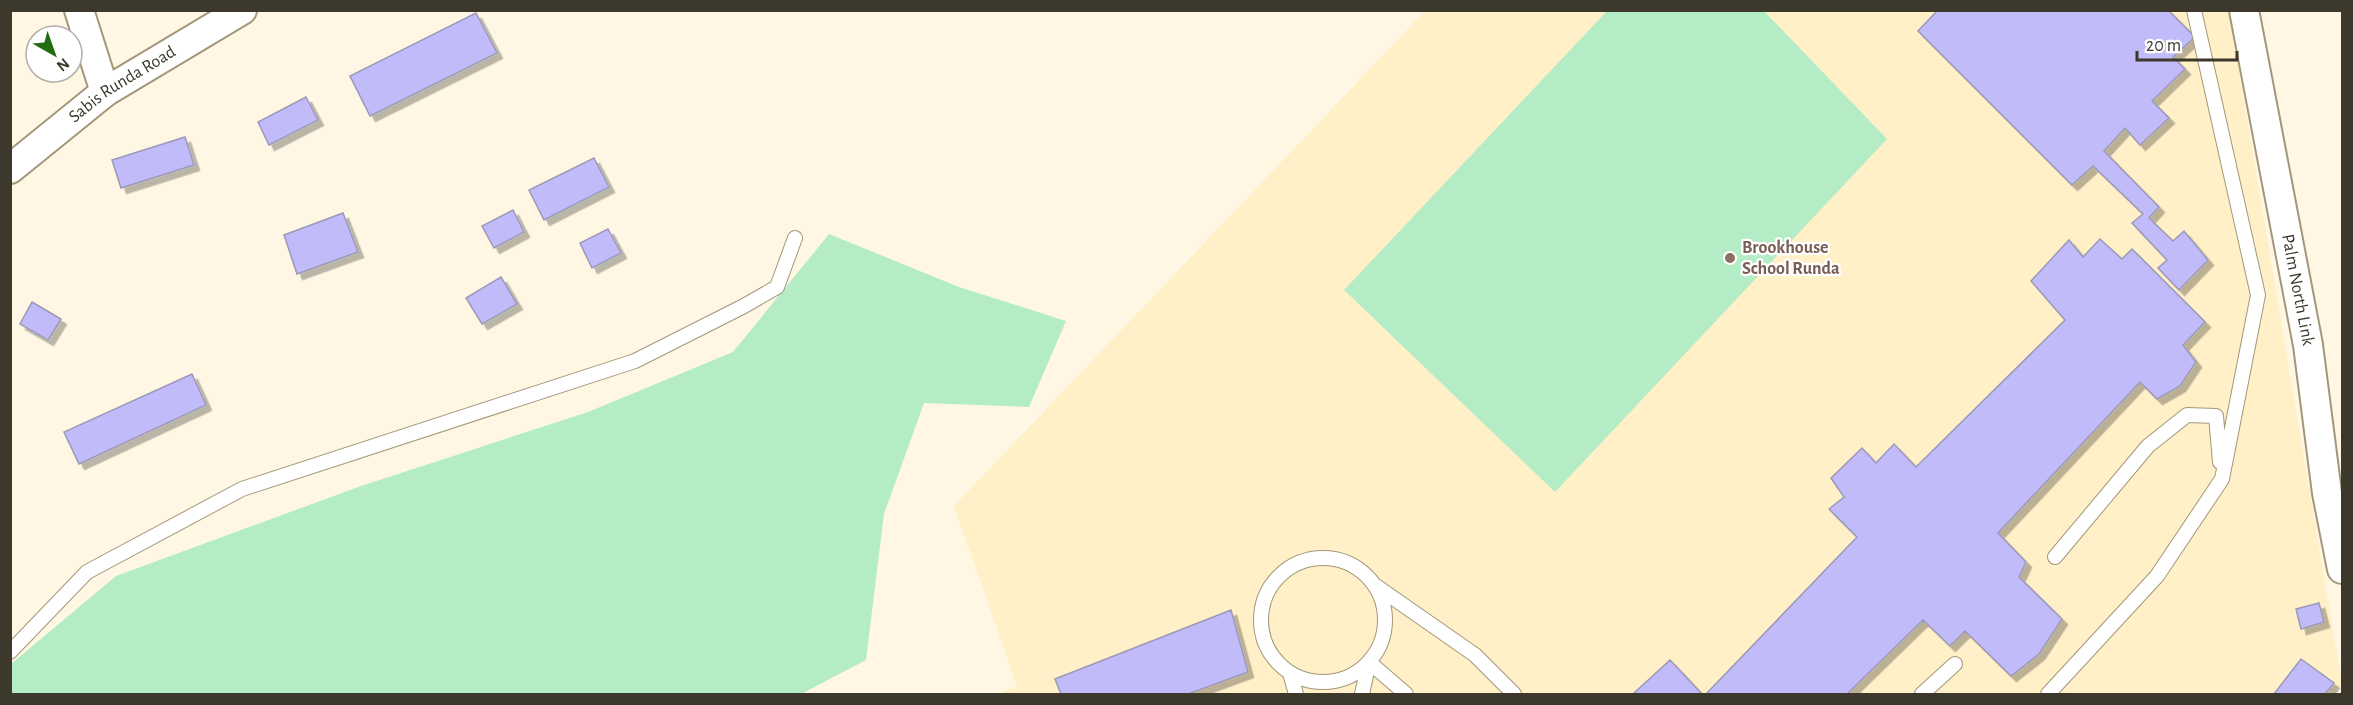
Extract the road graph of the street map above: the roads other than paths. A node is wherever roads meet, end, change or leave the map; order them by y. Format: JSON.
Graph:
{"nodes":[{"id":1,"x":79,"y":10,"type":"edge"},
{"id":2,"x":242,"y":10,"type":"edge"},
{"id":3,"x":2194,"y":10,"type":"edge"},
{"id":4,"x":2244,"y":10,"type":"edge"},
{"id":5,"x":105,"y":92,"type":"junction"},
{"id":6,"x":10,"y":169,"type":"edge"},
{"id":7,"x":795,"y":238,"type":"dead end"},
{"id":8,"x":2222,"y":479,"type":"junction"},
{"id":9,"x":2055,"y":557,"type":"dead end"},
{"id":10,"x":2343,"y":569,"type":"edge"},
{"id":11,"x":1376,"y":586,"type":"junction"},
{"id":12,"x":10,"y":652,"type":"edge"},
{"id":13,"x":1369,"y":662,"type":"junction"},
{"id":14,"x":1955,"y":664,"type":"dead end"},
{"id":15,"x":1290,"y":673,"type":"junction"},
{"id":16,"x":1296,"y":694,"type":"edge"},
{"id":17,"x":1362,"y":694,"type":"edge"},
{"id":18,"x":1406,"y":694,"type":"edge"},
{"id":19,"x":1514,"y":694,"type":"edge"},
{"id":20,"x":1922,"y":694,"type":"edge"},
{"id":21,"x":2048,"y":694,"type":"edge"}],
"edges":[{"from":1,"to":5,"type":"street"},
{"from":2,"to":5,"type":"street","name":"Sabis Runda Road"},
{"from":3,"to":8,"type":"lane"},
{"from":4,"to":10,"type":"street","name":"Palm North Link"},
{"from":5,"to":6,"type":"street","name":"Sabis Runda Road"},
{"from":7,"to":12,"type":"lane"},
{"from":8,"to":9,"type":"lane"},
{"from":8,"to":21,"type":"lane"},
{"from":11,"to":13,"type":"lane"},
{"from":11,"to":15,"type":"lane"},
{"from":11,"to":19,"type":"lane"},
{"from":13,"to":15,"type":"lane"},
{"from":13,"to":17,"type":"lane"},
{"from":13,"to":18,"type":"lane"},
{"from":14,"to":20,"type":"lane"},
{"from":15,"to":16,"type":"lane"}]}
